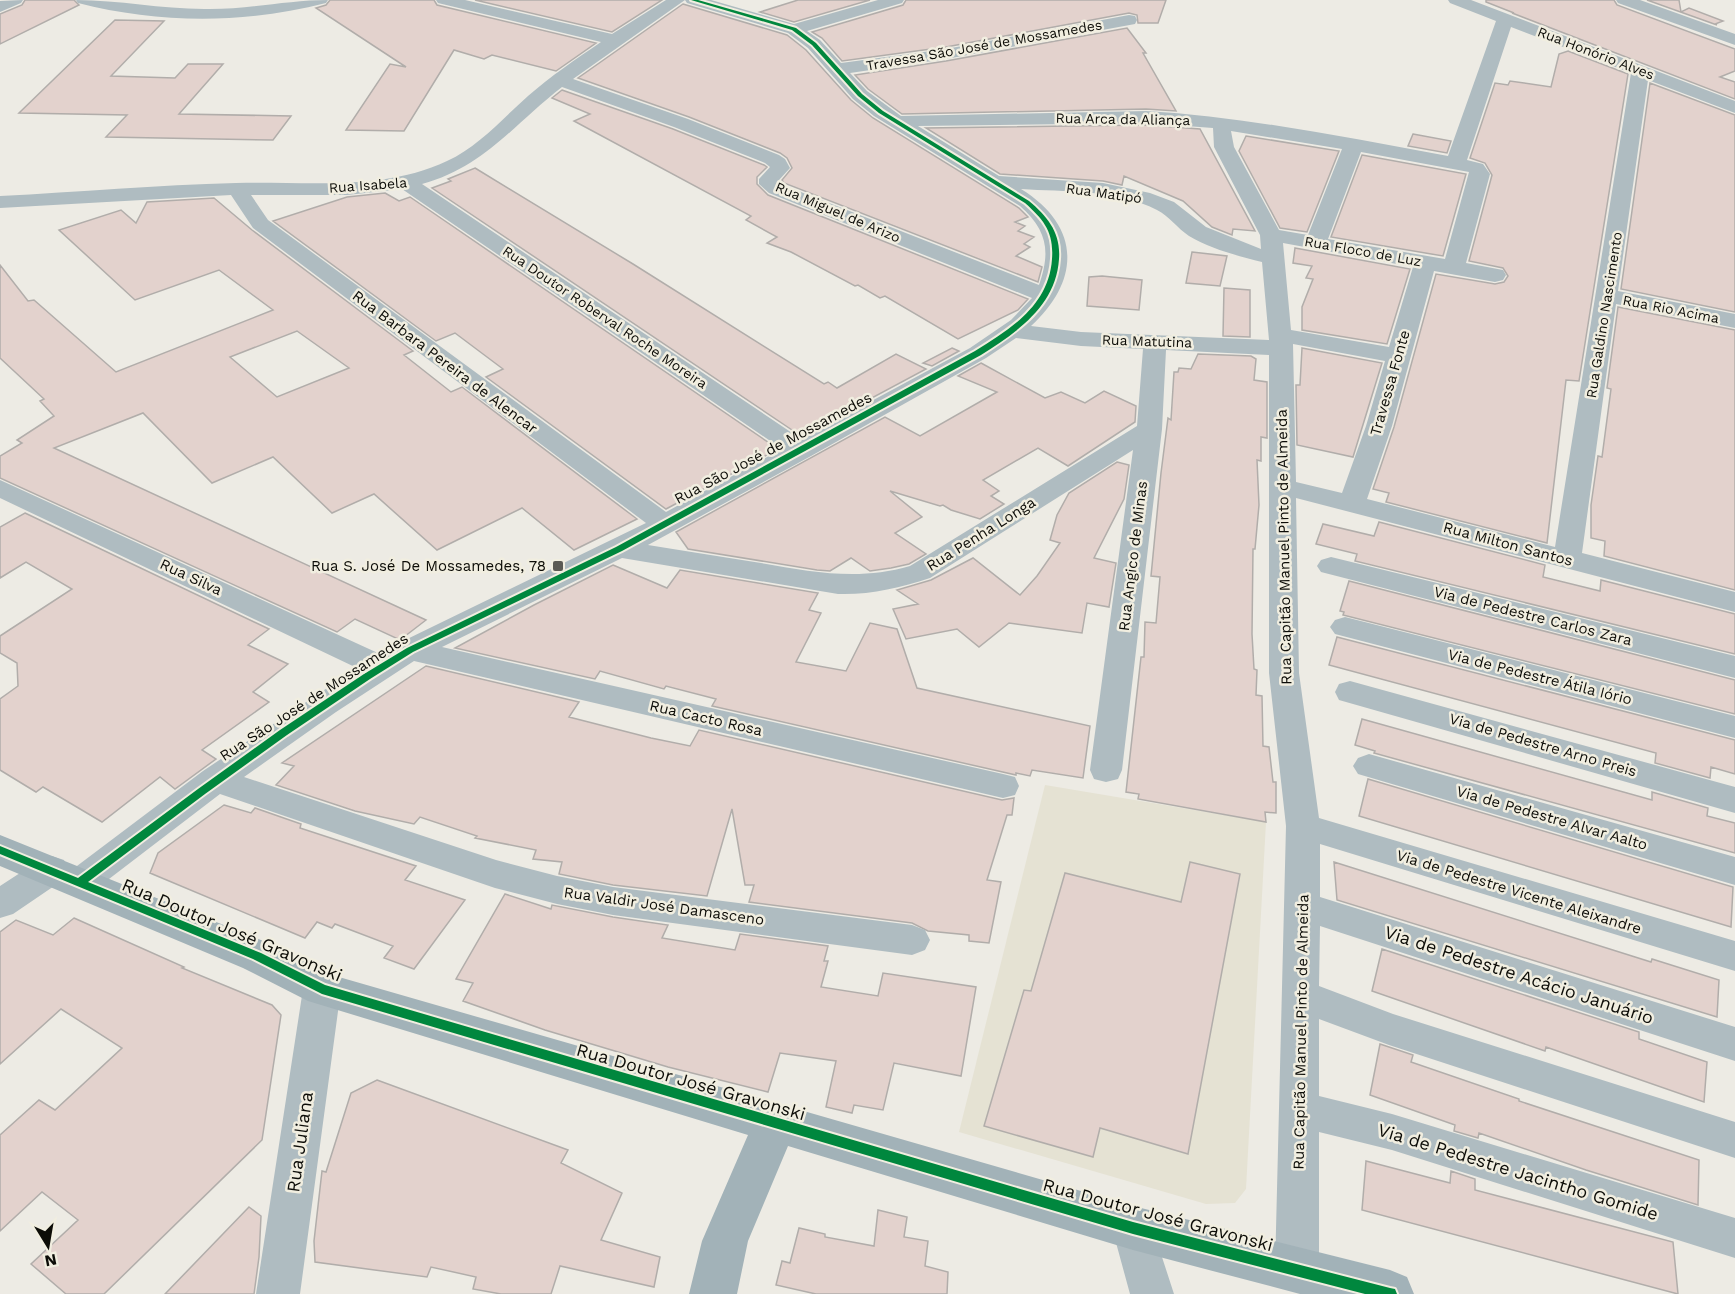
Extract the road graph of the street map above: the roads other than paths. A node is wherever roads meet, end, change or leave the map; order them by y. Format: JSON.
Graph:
{"nodes":[{"id":1,"x":15,"y":0,"type":"edge"},
{"id":2,"x":84,"y":0,"type":"edge"},
{"id":3,"x":177,"y":0,"type":"edge"},
{"id":4,"x":320,"y":0,"type":"edge"},
{"id":5,"x":444,"y":0,"type":"edge"},
{"id":6,"x":677,"y":0,"type":"edge"},
{"id":7,"x":693,"y":0,"type":"edge"},
{"id":8,"x":896,"y":0,"type":"edge"},
{"id":9,"x":1456,"y":0,"type":"edge"},
{"id":10,"x":1624,"y":0,"type":"edge"},
{"id":11,"x":0,"y":7,"type":"edge"},
{"id":12,"x":155,"y":12,"type":"junction"},
{"id":13,"x":1505,"y":18,"type":"junction"},
{"id":14,"x":1130,"y":20,"type":"dead end"},
{"id":15,"x":794,"y":29,"type":"junction"},
{"id":16,"x":614,"y":40,"type":"junction"},
{"id":17,"x":1735,"y":40,"type":"edge"},
{"id":18,"x":839,"y":69,"type":"junction"},
{"id":19,"x":1640,"y":70,"type":"junction"},
{"id":20,"x":559,"y":80,"type":"junction"},
{"id":21,"x":1735,"y":108,"type":"edge"},
{"id":22,"x":895,"y":122,"type":"junction"},
{"id":23,"x":1223,"y":123,"type":"junction"},
{"id":24,"x":1354,"y":144,"type":"junction"},
{"id":25,"x":1456,"y":163,"type":"junction"},
{"id":26,"x":995,"y":182,"type":"junction"},
{"id":27,"x":407,"y":183,"type":"junction"},
{"id":28,"x":237,"y":189,"type":"junction"},
{"id":29,"x":0,"y":202,"type":"edge"},
{"id":30,"x":1316,"y":242,"type":"junction"},
{"id":31,"x":1271,"y":246,"type":"junction"},
{"id":32,"x":1425,"y":262,"type":"junction"},
{"id":33,"x":1454,"y":267,"type":"junction"},
{"id":34,"x":1494,"y":275,"type":"dead end"},
{"id":35,"x":1046,"y":296,"type":"junction"},
{"id":36,"x":1608,"y":296,"type":"junction"},
{"id":37,"x":1735,"y":321,"type":"edge"},
{"id":38,"x":1013,"y":331,"type":"junction"},
{"id":39,"x":1155,"y":342,"type":"junction"},
{"id":40,"x":1280,"y":342,"type":"junction"},
{"id":41,"x":1397,"y":356,"type":"junction"},
{"id":42,"x":1149,"y":429,"type":"junction"},
{"id":43,"x":802,"y":451,"type":"junction"},
{"id":44,"x":1281,"y":487,"type":"junction"},
{"id":45,"x":0,"y":488,"type":"edge"},
{"id":46,"x":1352,"y":503,"type":"junction"},
{"id":47,"x":664,"y":524,"type":"junction"},
{"id":48,"x":619,"y":549,"type":"junction"},
{"id":49,"x":1567,"y":560,"type":"junction"},
{"id":50,"x":1331,"y":566,"type":"dead end"},
{"id":51,"x":1735,"y":602,"type":"edge"},
{"id":52,"x":1345,"y":627,"type":"dead end"},
{"id":53,"x":410,"y":650,"type":"junction"},
{"id":54,"x":381,"y":667,"type":"junction"},
{"id":55,"x":1735,"y":667,"type":"edge"},
{"id":56,"x":1350,"y":692,"type":"dead end"},
{"id":57,"x":1735,"y":727,"type":"edge"},
{"id":58,"x":1369,"y":766,"type":"dead end"},
{"id":59,"x":1106,"y":770,"type":"dead end"},
{"id":60,"x":215,"y":780,"type":"junction"},
{"id":61,"x":1003,"y":786,"type":"dead end"},
{"id":62,"x":1735,"y":800,"type":"edge"},
{"id":63,"x":1303,"y":826,"type":"junction"},
{"id":64,"x":0,"y":850,"type":"edge"},
{"id":65,"x":1735,"y":871,"type":"edge"},
{"id":66,"x":66,"y":876,"type":"junction"},
{"id":67,"x":0,"y":904,"type":"edge"},
{"id":68,"x":1303,"y":906,"type":"junction"},
{"id":69,"x":912,"y":940,"type":"dead end"},
{"id":70,"x":1735,"y":956,"type":"edge"},
{"id":71,"x":322,"y":989,"type":"junction"},
{"id":72,"x":1302,"y":996,"type":"junction"},
{"id":73,"x":1735,"y":1044,"type":"edge"},
{"id":74,"x":1300,"y":1109,"type":"junction"},
{"id":75,"x":775,"y":1124,"type":"junction"},
{"id":76,"x":1735,"y":1140,"type":"edge"},
{"id":77,"x":1133,"y":1228,"type":"junction"},
{"id":78,"x":1735,"y":1238,"type":"edge"},
{"id":79,"x":1298,"y":1270,"type":"junction"},
{"id":80,"x":278,"y":1294,"type":"edge"},
{"id":81,"x":713,"y":1294,"type":"edge"},
{"id":82,"x":1152,"y":1294,"type":"edge"},
{"id":83,"x":1390,"y":1294,"type":"edge"}],
"edges":[{"from":1,"to":11,"type":"street"},
{"from":2,"to":12,"type":"street"},
{"from":3,"to":12,"type":"street"},
{"from":4,"to":12,"type":"street"},
{"from":5,"to":16,"type":"street"},
{"from":6,"to":16,"type":"street","name":"Rua Isabela"},
{"from":7,"to":15,"type":"street","name":"Rua São José de Mossamedes"},
{"from":8,"to":15,"type":"street"},
{"from":9,"to":13,"type":"street","name":"Rua Honório Alves"},
{"from":10,"to":17,"type":"street"},
{"from":13,"to":19,"type":"street","name":"Rua Honório Alves"},
{"from":13,"to":25,"type":"street"},
{"from":14,"to":18,"type":"street","name":"Travessa São José de Mossamedes"},
{"from":15,"to":18,"type":"street","name":"Rua São José de Mossamedes"},
{"from":16,"to":20,"type":"street","name":"Rua Isabela"},
{"from":18,"to":22,"type":"street","name":"Rua São José de Mossamedes"},
{"from":19,"to":21,"type":"street","name":"Rua Honório Alves"},
{"from":19,"to":36,"type":"street","name":"Rua Galdino Nascimento"},
{"from":20,"to":27,"type":"street","name":"Rua Isabela"},
{"from":20,"to":35,"type":"street","name":"Rua Miguel de Arizo"},
{"from":22,"to":23,"type":"street","name":"Rua Arca da Aliança"},
{"from":22,"to":26,"type":"street","name":"Rua São José de Mossamedes"},
{"from":23,"to":24,"type":"street","name":"Rua Arca da Aliança"},
{"from":23,"to":31,"type":"street","name":"Rua Capitão Manuel Pinto de Almeida"},
{"from":24,"to":25,"type":"street","name":"Rua Arca da Aliança"},
{"from":24,"to":30,"type":"street"},
{"from":25,"to":33,"type":"street","name":"Rua Arca da Aliança"},
{"from":26,"to":31,"type":"street","name":"Rua Matipó"},
{"from":26,"to":35,"type":"street","name":"Rua São José de Mossamedes"},
{"from":27,"to":28,"type":"street","name":"Rua Isabela"},
{"from":27,"to":43,"type":"street","name":"Rua Doutor Roberval Roche Moreira"},
{"from":28,"to":29,"type":"street","name":"Rua Isabela"},
{"from":28,"to":47,"type":"street","name":"Rua Barbara Pereira de Alencar"},
{"from":30,"to":31,"type":"street","name":"Rua Floco de Luz"},
{"from":30,"to":32,"type":"street","name":"Rua Floco de Luz"},
{"from":31,"to":40,"type":"street","name":"Rua Capitão Manuel Pinto de Almeida"},
{"from":32,"to":33,"type":"street","name":"Rua Floco de Luz"},
{"from":32,"to":41,"type":"street","name":"Travessa Fonte"},
{"from":33,"to":34,"type":"street","name":"Rua Floco de Luz"},
{"from":35,"to":38,"type":"street","name":"Rua São José de Mossamedes"},
{"from":36,"to":37,"type":"street","name":"Rua Rio Acima"},
{"from":36,"to":49,"type":"street","name":"Rua Galdino Nascimento"},
{"from":38,"to":39,"type":"street","name":"Rua Matutina"},
{"from":38,"to":43,"type":"street","name":"Rua São José de Mossamedes"},
{"from":39,"to":40,"type":"street","name":"Rua Matutina"},
{"from":39,"to":42,"type":"street","name":"Rua Angico de Minas"},
{"from":40,"to":41,"type":"street","name":"Rua Matutina"},
{"from":40,"to":44,"type":"street","name":"Rua Capitão Manuel Pinto de Almeida"},
{"from":41,"to":46,"type":"street","name":"Travessa Fonte"},
{"from":42,"to":48,"type":"street","name":"Rua Penha Longa"},
{"from":42,"to":59,"type":"street","name":"Rua Angico de Minas"},
{"from":43,"to":47,"type":"street","name":"Rua São José de Mossamedes"},
{"from":44,"to":46,"type":"street","name":"Rua Milton Santos"},
{"from":44,"to":63,"type":"street","name":"Rua Capitão Manuel Pinto de Almeida"},
{"from":45,"to":54,"type":"street","name":"Rua Silva"},
{"from":46,"to":49,"type":"street","name":"Rua Milton Santos"},
{"from":47,"to":48,"type":"street","name":"Rua São José de Mossamedes"},
{"from":48,"to":53,"type":"street","name":"Rua São José de Mossamedes"},
{"from":49,"to":51,"type":"street","name":"Rua Milton Santos"},
{"from":50,"to":55,"type":"street","name":"Via de Pedestre Carlos Zara"},
{"from":52,"to":57,"type":"street","name":"Via de Pedestre Átila Iório"},
{"from":53,"to":54,"type":"street","name":"Rua São José de Mossamedes"},
{"from":53,"to":61,"type":"street","name":"Rua Cacto Rosa"},
{"from":54,"to":60,"type":"street","name":"Rua São José de Mossamedes"},
{"from":56,"to":62,"type":"street","name":"Via de Pedestre Arno Preis"},
{"from":58,"to":65,"type":"street","name":"Via de Pedestre Alvar Aalto"},
{"from":60,"to":66,"type":"street","name":"Rua São José de Mossamedes"},
{"from":60,"to":69,"type":"street","name":"Rua Valdir José Damasceno"},
{"from":63,"to":68,"type":"street","name":"Rua Capitão Manuel Pinto de Almeida"},
{"from":63,"to":70,"type":"street","name":"Via de Pedestre Vicente Aleixandre"},
{"from":64,"to":66,"type":"street","name":"Rua Doutor José Gravonski"},
{"from":66,"to":67,"type":"street","name":"Rua São José de Mossamedes"},
{"from":66,"to":71,"type":"street","name":"Rua Doutor José Gravonski"},
{"from":68,"to":72,"type":"street","name":"Rua Capitão Manuel Pinto de Almeida"},
{"from":68,"to":73,"type":"street","name":"Via de Pedestre Acácio Januário"},
{"from":71,"to":75,"type":"street","name":"Rua Doutor José Gravonski"},
{"from":71,"to":80,"type":"street","name":"Rua Juliana"},
{"from":72,"to":74,"type":"street","name":"Rua Capitão Manuel Pinto de Almeida"},
{"from":72,"to":76,"type":"street"},
{"from":74,"to":78,"type":"street","name":"Via de Pedestre Jacintho Gomide"},
{"from":74,"to":79,"type":"street","name":"Rua Capitão Manuel Pinto de Almeida"},
{"from":75,"to":77,"type":"street","name":"Rua Doutor José Gravonski"},
{"from":75,"to":81,"type":"street"},
{"from":77,"to":79,"type":"street","name":"Rua Doutor José Gravonski"},
{"from":77,"to":82,"type":"street"},
{"from":79,"to":83,"type":"street","name":"Rua Doutor José Gravonski"}]}
